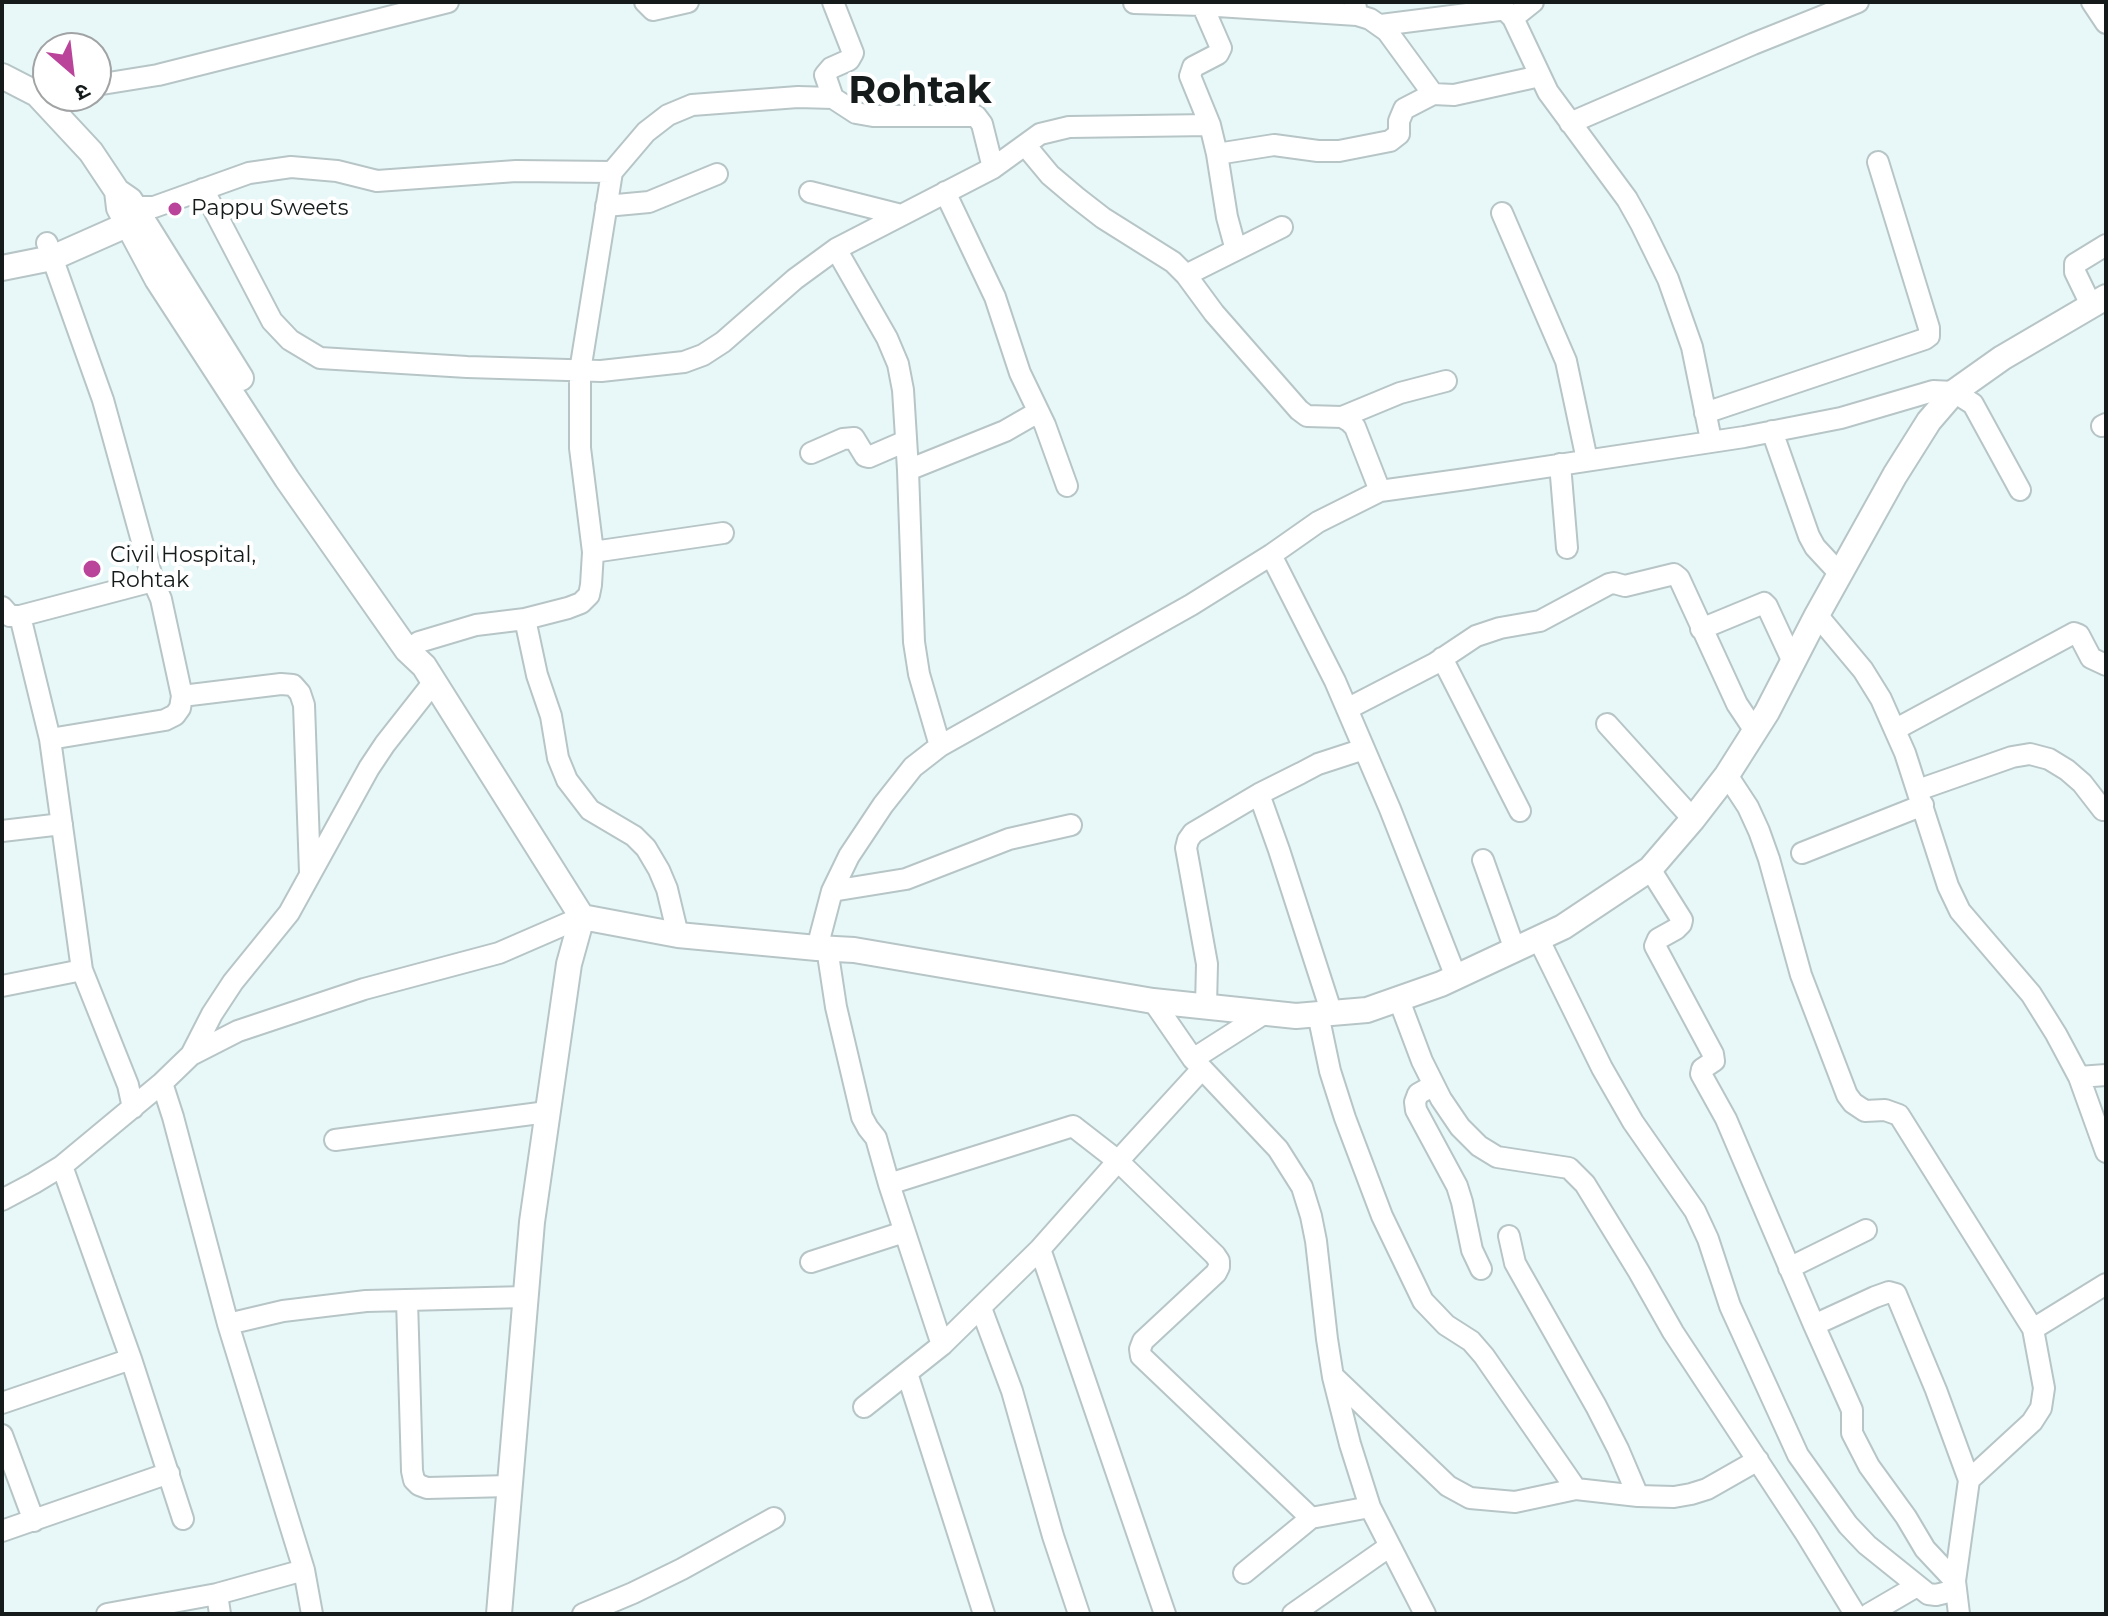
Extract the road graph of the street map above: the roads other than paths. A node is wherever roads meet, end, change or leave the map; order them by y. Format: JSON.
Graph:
{"nodes":[{"id":1,"x":448,"y":2,"type":"edge"},
{"id":2,"x":645,"y":2,"type":"edge"},
{"id":3,"x":688,"y":2,"type":"edge"},
{"id":4,"x":833,"y":2,"type":"edge"},
{"id":5,"x":1533,"y":2,"type":"edge"},
{"id":6,"x":1858,"y":2,"type":"edge"},
{"id":7,"x":2092,"y":2,"type":"edge"},
{"id":8,"x":1134,"y":3,"type":"edge"},
{"id":9,"x":1201,"y":3,"type":"edge"},
{"id":10,"x":1356,"y":9,"type":"edge"},
{"id":11,"x":1513,"y":18,"type":"junction"},
{"id":12,"x":2106,"y":23,"type":"edge"},
{"id":13,"x":1381,"y":25,"type":"junction"},
{"id":14,"x":2,"y":76,"type":"edge"},
{"id":15,"x":1540,"y":76,"type":"junction"},
{"id":16,"x":112,"y":82,"type":"edge"},
{"id":17,"x":32,"y":88,"type":"edge"},
{"id":18,"x":1433,"y":94,"type":"junction"},
{"id":19,"x":833,"y":98,"type":"junction"},
{"id":20,"x":58,"y":112,"type":"edge"},
{"id":21,"x":1570,"y":123,"type":"junction"},
{"id":22,"x":1210,"y":125,"type":"junction"},
{"id":23,"x":1025,"y":145,"type":"junction"},
{"id":24,"x":1217,"y":154,"type":"junction"},
{"id":25,"x":1878,"y":162,"type":"dead end"},
{"id":26,"x":993,"y":168,"type":"junction"},
{"id":27,"x":612,"y":172,"type":"junction"},
{"id":28,"x":717,"y":174,"type":"dead end"},
{"id":29,"x":203,"y":189,"type":"junction"},
{"id":30,"x":810,"y":192,"type":"dead end"},
{"id":31,"x":945,"y":192,"type":"junction"},
{"id":32,"x":606,"y":206,"type":"junction"},
{"id":33,"x":133,"y":210,"type":"junction"},
{"id":34,"x":1502,"y":213,"type":"dead end"},
{"id":35,"x":901,"y":215,"type":"junction"},
{"id":36,"x":1282,"y":227,"type":"dead end"},
{"id":37,"x":2106,"y":245,"type":"edge"},
{"id":38,"x":836,"y":249,"type":"junction"},
{"id":39,"x":50,"y":250,"type":"junction"},
{"id":40,"x":1236,"y":250,"type":"junction"},
{"id":41,"x":2,"y":256,"type":"edge"},
{"id":42,"x":2,"y":268,"type":"edge"},
{"id":43,"x":1186,"y":275,"type":"junction"},
{"id":44,"x":2101,"y":301,"type":"edge"},
{"id":45,"x":580,"y":371,"type":"junction"},
{"id":46,"x":1446,"y":381,"type":"dead end"},
{"id":47,"x":1954,"y":392,"type":"junction"},
{"id":48,"x":1038,"y":412,"type":"junction"},
{"id":49,"x":1705,"y":413,"type":"junction"},
{"id":50,"x":1342,"y":417,"type":"junction"},
{"id":51,"x":1772,"y":431,"type":"junction"},
{"id":52,"x":1711,"y":440,"type":"junction"},
{"id":53,"x":906,"y":441,"type":"junction"},
{"id":54,"x":811,"y":453,"type":"dead end"},
{"id":55,"x":1587,"y":460,"type":"junction"},
{"id":56,"x":1560,"y":464,"type":"junction"},
{"id":57,"x":908,"y":470,"type":"junction"},
{"id":58,"x":1067,"y":486,"type":"dead end"},
{"id":59,"x":2020,"y":490,"type":"dead end"},
{"id":60,"x":1380,"y":491,"type":"junction"},
{"id":61,"x":723,"y":533,"type":"dead end"},
{"id":62,"x":1567,"y":548,"type":"dead end"},
{"id":63,"x":593,"y":552,"type":"junction"},
{"id":64,"x":1271,"y":555,"type":"junction"},
{"id":65,"x":1841,"y":575,"type":"junction"},
{"id":66,"x":153,"y":581,"type":"junction"},
{"id":67,"x":11,"y":612,"type":"edge"},
{"id":68,"x":1817,"y":615,"type":"junction"},
{"id":69,"x":525,"y":619,"type":"junction"},
{"id":70,"x":1701,"y":629,"type":"junction"},
{"id":71,"x":1442,"y":658,"type":"junction"},
{"id":72,"x":421,"y":660,"type":"junction"},
{"id":73,"x":1793,"y":662,"type":"junction"},
{"id":74,"x":2106,"y":665,"type":"edge"},
{"id":75,"x":182,"y":696,"type":"junction"},
{"id":76,"x":1347,"y":709,"type":"junction"},
{"id":77,"x":1607,"y":724,"type":"dead end"},
{"id":78,"x":1896,"y":729,"type":"junction"},
{"id":79,"x":1755,"y":731,"type":"junction"},
{"id":80,"x":50,"y":739,"type":"junction"},
{"id":81,"x":940,"y":746,"type":"junction"},
{"id":82,"x":1364,"y":749,"type":"junction"},
{"id":83,"x":1727,"y":775,"type":"junction"},
{"id":84,"x":1259,"y":794,"type":"junction"},
{"id":85,"x":1920,"y":797,"type":"junction"},
{"id":86,"x":2103,"y":810,"type":"dead end"},
{"id":87,"x":1520,"y":811,"type":"dead end"},
{"id":88,"x":1693,"y":819,"type":"junction"},
{"id":89,"x":62,"y":824,"type":"junction"},
{"id":90,"x":1071,"y":825,"type":"dead end"},
{"id":91,"x":2,"y":831,"type":"edge"},
{"id":92,"x":1802,"y":853,"type":"dead end"},
{"id":93,"x":1483,"y":860,"type":"dead end"},
{"id":94,"x":1650,"y":869,"type":"junction"},
{"id":95,"x":310,"y":873,"type":"junction"},
{"id":96,"x":832,"y":891,"type":"junction"},
{"id":97,"x":582,"y":917,"type":"junction"},
{"id":98,"x":678,"y":935,"type":"junction"},
{"id":99,"x":1538,"y":938,"type":"junction"},
{"id":100,"x":822,"y":948,"type":"junction"},
{"id":101,"x":1515,"y":950,"type":"junction"},
{"id":102,"x":82,"y":970,"type":"junction"},
{"id":103,"x":1456,"y":977,"type":"junction"},
{"id":104,"x":2,"y":986,"type":"edge"},
{"id":105,"x":1399,"y":1000,"type":"junction"},
{"id":106,"x":1153,"y":1001,"type":"junction"},
{"id":107,"x":1206,"y":1006,"type":"junction"},
{"id":108,"x":1265,"y":1013,"type":"junction"},
{"id":109,"x":1325,"y":1014,"type":"junction"},
{"id":110,"x":191,"y":1055,"type":"junction"},
{"id":111,"x":1198,"y":1064,"type":"junction"},
{"id":112,"x":2106,"y":1075,"type":"edge"},
{"id":113,"x":2079,"y":1077,"type":"junction"},
{"id":114,"x":162,"y":1083,"type":"junction"},
{"id":115,"x":1434,"y":1085,"type":"junction"},
{"id":116,"x":133,"y":1108,"type":"junction"},
{"id":117,"x":547,"y":1112,"type":"junction"},
{"id":118,"x":335,"y":1140,"type":"dead end"},
{"id":119,"x":2106,"y":1152,"type":"edge"},
{"id":120,"x":1118,"y":1161,"type":"junction"},
{"id":121,"x":62,"y":1166,"type":"junction"},
{"id":122,"x":889,"y":1184,"type":"junction"},
{"id":123,"x":2,"y":1200,"type":"edge"},
{"id":124,"x":1866,"y":1230,"type":"dead end"},
{"id":125,"x":904,"y":1232,"type":"junction"},
{"id":126,"x":1509,"y":1236,"type":"dead end"},
{"id":127,"x":1040,"y":1249,"type":"junction"},
{"id":128,"x":811,"y":1262,"type":"dead end"},
{"id":129,"x":1789,"y":1268,"type":"junction"},
{"id":130,"x":1481,"y":1269,"type":"dead end"},
{"id":131,"x":2106,"y":1284,"type":"edge"},
{"id":132,"x":526,"y":1297,"type":"junction"},
{"id":133,"x":407,"y":1300,"type":"junction"},
{"id":134,"x":981,"y":1308,"type":"junction"},
{"id":135,"x":228,"y":1324,"type":"junction"},
{"id":136,"x":1814,"y":1325,"type":"junction"},
{"id":137,"x":2033,"y":1329,"type":"junction"},
{"id":138,"x":942,"y":1345,"type":"junction"},
{"id":139,"x":131,"y":1359,"type":"junction"},
{"id":140,"x":907,"y":1373,"type":"junction"},
{"id":141,"x":1333,"y":1377,"type":"junction"},
{"id":142,"x":2,"y":1403,"type":"edge"},
{"id":143,"x":864,"y":1407,"type":"dead end"},
{"id":144,"x":2,"y":1435,"type":"edge"},
{"id":145,"x":1758,"y":1460,"type":"junction"},
{"id":146,"x":169,"y":1473,"type":"junction"},
{"id":147,"x":1969,"y":1480,"type":"junction"},
{"id":148,"x":510,"y":1486,"type":"junction"},
{"id":149,"x":1576,"y":1489,"type":"junction"},
{"id":150,"x":1638,"y":1496,"type":"junction"},
{"id":151,"x":1370,"y":1507,"type":"junction"},
{"id":152,"x":774,"y":1518,"type":"dead end"},
{"id":153,"x":1311,"y":1518,"type":"junction"},
{"id":154,"x":183,"y":1519,"type":"dead end"},
{"id":155,"x":34,"y":1521,"type":"junction"},
{"id":156,"x":2,"y":1531,"type":"edge"},
{"id":157,"x":1390,"y":1546,"type":"junction"},
{"id":158,"x":304,"y":1570,"type":"junction"},
{"id":159,"x":1244,"y":1573,"type":"dead end"},
{"id":160,"x":1917,"y":1586,"type":"junction"},
{"id":161,"x":1955,"y":1586,"type":"junction"},
{"id":162,"x":218,"y":1604,"type":"edge"},
{"id":163,"x":107,"y":1614,"type":"edge"},
{"id":164,"x":312,"y":1614,"type":"edge"},
{"id":165,"x":499,"y":1614,"type":"edge"},
{"id":166,"x":583,"y":1614,"type":"edge"},
{"id":167,"x":984,"y":1614,"type":"edge"},
{"id":168,"x":1079,"y":1614,"type":"edge"},
{"id":169,"x":1165,"y":1614,"type":"edge"},
{"id":170,"x":1293,"y":1614,"type":"edge"},
{"id":171,"x":1425,"y":1614,"type":"edge"},
{"id":172,"x":1855,"y":1614,"type":"edge"},
{"id":173,"x":1869,"y":1614,"type":"edge"},
{"id":174,"x":1959,"y":1614,"type":"edge"}],
"edges":[{"from":1,"to":16,"type":"street"},
{"from":2,"to":3,"type":"street"},
{"from":4,"to":19,"type":"street"},
{"from":5,"to":11,"type":"street"},
{"from":6,"to":21,"type":"street"},
{"from":7,"to":12,"type":"street"},
{"from":8,"to":9,"type":"street"},
{"from":9,"to":10,"type":"street"},
{"from":9,"to":22,"type":"street"},
{"from":10,"to":13,"type":"street"},
{"from":11,"to":13,"type":"street"},
{"from":11,"to":15,"type":"street"},
{"from":13,"to":18,"type":"street"},
{"from":14,"to":17,"type":"street"},
{"from":15,"to":18,"type":"street"},
{"from":15,"to":21,"type":"street"},
{"from":18,"to":24,"type":"street"},
{"from":19,"to":26,"type":"street"},
{"from":19,"to":27,"type":"street"},
{"from":20,"to":33,"type":"street"},
{"from":21,"to":49,"type":"street"},
{"from":22,"to":23,"type":"street"},
{"from":22,"to":24,"type":"street"},
{"from":23,"to":26,"type":"street"},
{"from":23,"to":43,"type":"street"},
{"from":24,"to":40,"type":"street"},
{"from":25,"to":49,"type":"street"},
{"from":26,"to":31,"type":"street"},
{"from":27,"to":29,"type":"street"},
{"from":27,"to":32,"type":"street"},
{"from":28,"to":32,"type":"street"},
{"from":29,"to":33,"type":"street"},
{"from":29,"to":45,"type":"street"},
{"from":30,"to":35,"type":"street"},
{"from":31,"to":35,"type":"street"},
{"from":31,"to":48,"type":"street"},
{"from":32,"to":45,"type":"street"},
{"from":33,"to":39,"type":"street"},
{"from":33,"to":72,"type":"street"},
{"from":34,"to":55,"type":"street"},
{"from":35,"to":38,"type":"street"},
{"from":36,"to":40,"type":"street"},
{"from":37,"to":44,"type":"street"},
{"from":38,"to":45,"type":"street"},
{"from":38,"to":53,"type":"street"},
{"from":39,"to":41,"type":"street"},
{"from":39,"to":42,"type":"street"},
{"from":39,"to":66,"type":"street"},
{"from":40,"to":43,"type":"street"},
{"from":43,"to":50,"type":"street"},
{"from":44,"to":47,"type":"street"},
{"from":45,"to":63,"type":"street"},
{"from":46,"to":50,"type":"street"},
{"from":47,"to":51,"type":"street"},
{"from":47,"to":59,"type":"street"},
{"from":47,"to":65,"type":"street"},
{"from":48,"to":57,"type":"street"},
{"from":48,"to":58,"type":"street"},
{"from":49,"to":52,"type":"street"},
{"from":50,"to":60,"type":"street"},
{"from":51,"to":52,"type":"street"},
{"from":51,"to":65,"type":"street"},
{"from":52,"to":55,"type":"street"},
{"from":53,"to":54,"type":"street"},
{"from":53,"to":57,"type":"street"},
{"from":55,"to":56,"type":"street"},
{"from":56,"to":60,"type":"street"},
{"from":56,"to":62,"type":"street"},
{"from":57,"to":81,"type":"street"},
{"from":60,"to":64,"type":"street"},
{"from":61,"to":63,"type":"street"},
{"from":63,"to":69,"type":"street"},
{"from":64,"to":76,"type":"street"},
{"from":64,"to":81,"type":"street"},
{"from":65,"to":68,"type":"street"},
{"from":66,"to":67,"type":"street"},
{"from":66,"to":75,"type":"street"},
{"from":67,"to":80,"type":"street"},
{"from":68,"to":73,"type":"street"},
{"from":68,"to":78,"type":"street"},
{"from":69,"to":72,"type":"street"},
{"from":69,"to":98,"type":"street"},
{"from":70,"to":71,"type":"street"},
{"from":70,"to":73,"type":"street"},
{"from":70,"to":79,"type":"street"},
{"from":71,"to":76,"type":"street"},
{"from":71,"to":87,"type":"street"},
{"from":72,"to":95,"type":"street"},
{"from":72,"to":97,"type":"street"},
{"from":73,"to":79,"type":"street"},
{"from":74,"to":78,"type":"street"},
{"from":75,"to":80,"type":"street"},
{"from":75,"to":95,"type":"street"},
{"from":76,"to":82,"type":"street"},
{"from":77,"to":88,"type":"street"},
{"from":78,"to":85,"type":"street"},
{"from":79,"to":83,"type":"street"},
{"from":80,"to":89,"type":"street"},
{"from":81,"to":96,"type":"street"},
{"from":82,"to":84,"type":"street"},
{"from":82,"to":103,"type":"street"},
{"from":83,"to":88,"type":"street"},
{"from":83,"to":137,"type":"street"},
{"from":84,"to":107,"type":"street"},
{"from":84,"to":109,"type":"street"},
{"from":85,"to":86,"type":"street"},
{"from":85,"to":92,"type":"street"},
{"from":85,"to":113,"type":"street"},
{"from":88,"to":94,"type":"street"},
{"from":89,"to":91,"type":"street"},
{"from":89,"to":102,"type":"street"},
{"from":90,"to":96,"type":"street"},
{"from":93,"to":101,"type":"street"},
{"from":94,"to":99,"type":"street"},
{"from":94,"to":129,"type":"street"},
{"from":95,"to":110,"type":"street"},
{"from":96,"to":100,"type":"street"},
{"from":97,"to":98,"type":"street"},
{"from":97,"to":110,"type":"street"},
{"from":97,"to":117,"type":"street"},
{"from":98,"to":100,"type":"street"},
{"from":99,"to":101,"type":"street"},
{"from":99,"to":160,"type":"street"},
{"from":100,"to":106,"type":"street"},
{"from":100,"to":122,"type":"street"},
{"from":101,"to":103,"type":"street"},
{"from":102,"to":104,"type":"street"},
{"from":102,"to":116,"type":"street"},
{"from":103,"to":105,"type":"street"},
{"from":105,"to":109,"type":"street"},
{"from":105,"to":115,"type":"street"},
{"from":106,"to":107,"type":"street"},
{"from":106,"to":111,"type":"street"},
{"from":107,"to":108,"type":"street"},
{"from":108,"to":109,"type":"street"},
{"from":108,"to":111,"type":"street"},
{"from":109,"to":149,"type":"street"},
{"from":110,"to":114,"type":"street"},
{"from":111,"to":120,"type":"street"},
{"from":111,"to":141,"type":"street"},
{"from":112,"to":113,"type":"street"},
{"from":113,"to":119,"type":"street"},
{"from":114,"to":116,"type":"street"},
{"from":114,"to":135,"type":"street"},
{"from":115,"to":130,"type":"street"},
{"from":115,"to":145,"type":"street"},
{"from":116,"to":121,"type":"street"},
{"from":117,"to":118,"type":"street"},
{"from":117,"to":132,"type":"street"},
{"from":120,"to":122,"type":"street"},
{"from":120,"to":127,"type":"street"},
{"from":120,"to":153,"type":"street"},
{"from":121,"to":123,"type":"street"},
{"from":121,"to":139,"type":"street"},
{"from":122,"to":125,"type":"street"},
{"from":124,"to":129,"type":"street"},
{"from":125,"to":128,"type":"street"},
{"from":125,"to":138,"type":"street"},
{"from":126,"to":150,"type":"street"},
{"from":127,"to":134,"type":"street"},
{"from":127,"to":169,"type":"street"},
{"from":129,"to":136,"type":"street"},
{"from":131,"to":137,"type":"street"},
{"from":132,"to":133,"type":"street"},
{"from":132,"to":148,"type":"street"},
{"from":133,"to":135,"type":"street"},
{"from":133,"to":148,"type":"street"},
{"from":134,"to":138,"type":"street"},
{"from":134,"to":168,"type":"street"},
{"from":135,"to":158,"type":"street"},
{"from":136,"to":147,"type":"street"},
{"from":136,"to":161,"type":"street"},
{"from":137,"to":147,"type":"street"},
{"from":138,"to":140,"type":"street"},
{"from":139,"to":142,"type":"street"},
{"from":139,"to":146,"type":"street"},
{"from":140,"to":143,"type":"street"},
{"from":140,"to":167,"type":"street"},
{"from":141,"to":149,"type":"street"},
{"from":141,"to":151,"type":"street"},
{"from":144,"to":155,"type":"street"},
{"from":145,"to":150,"type":"street"},
{"from":145,"to":172,"type":"street"},
{"from":146,"to":154,"type":"street"},
{"from":146,"to":155,"type":"street"},
{"from":147,"to":161,"type":"street"},
{"from":148,"to":165,"type":"street"},
{"from":149,"to":150,"type":"street"},
{"from":151,"to":153,"type":"street"},
{"from":151,"to":157,"type":"street"},
{"from":152,"to":166,"type":"street"},
{"from":153,"to":159,"type":"street"},
{"from":155,"to":156,"type":"street"},
{"from":157,"to":170,"type":"street"},
{"from":157,"to":171,"type":"street"},
{"from":158,"to":162,"type":"street"},
{"from":158,"to":164,"type":"street"},
{"from":160,"to":161,"type":"street"},
{"from":160,"to":173,"type":"street"},
{"from":161,"to":174,"type":"street"},
{"from":162,"to":163,"type":"street"}]}
